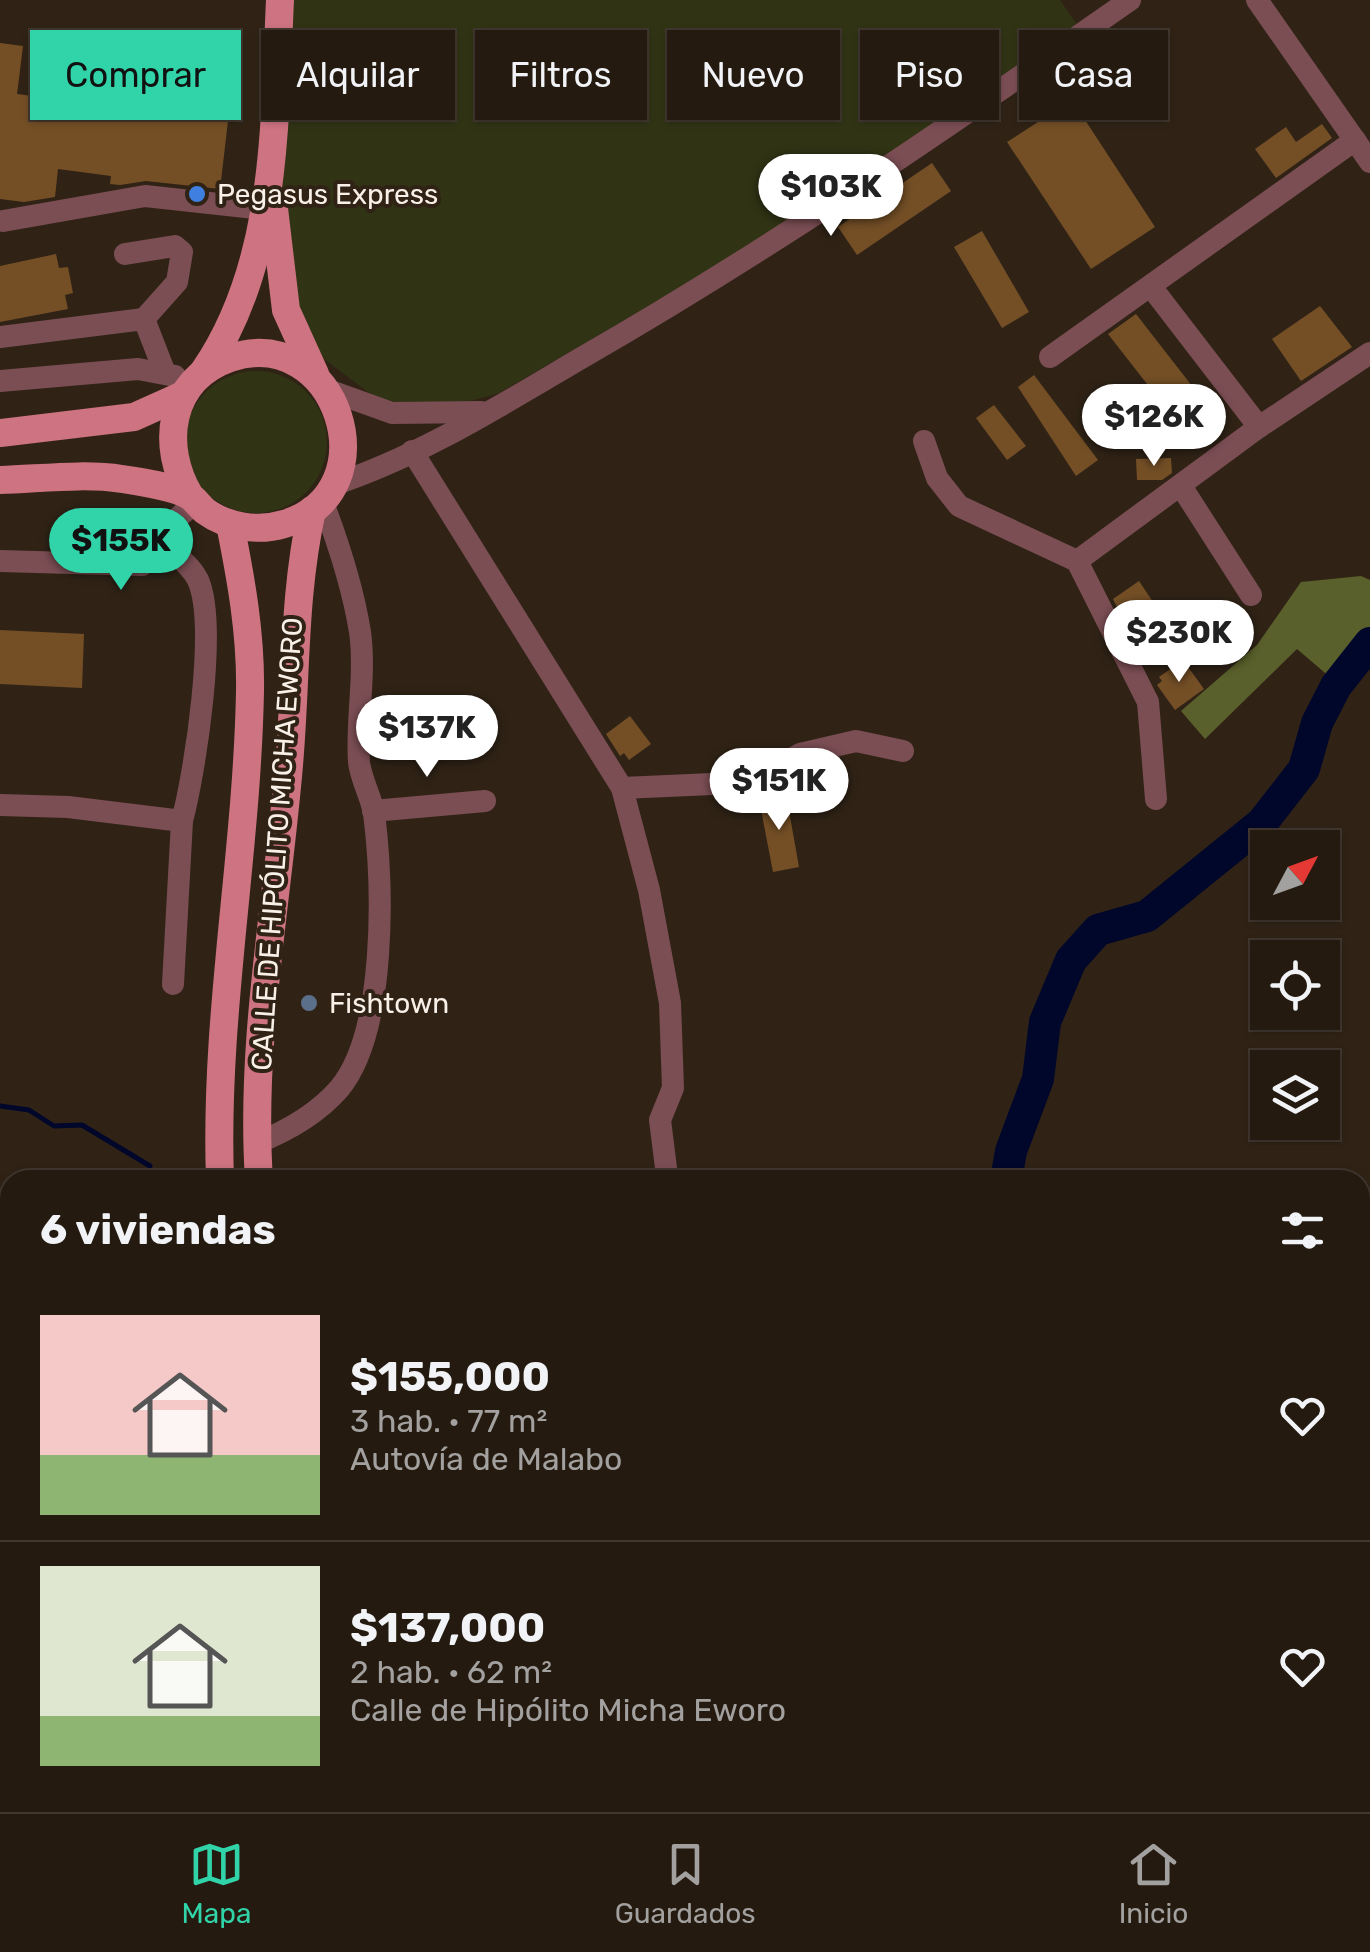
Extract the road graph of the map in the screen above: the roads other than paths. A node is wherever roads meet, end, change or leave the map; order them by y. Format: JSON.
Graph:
{"nodes":[{"id":1,"x":280,"y":0,"type":"edge"},
{"id":2,"x":1130,"y":0,"type":"edge"},
{"id":3,"x":1257,"y":0,"type":"edge"},
{"id":4,"x":1104,"y":8,"type":"edge"},
{"id":5,"x":1355,"y":140,"type":"junction"},
{"id":6,"x":1370,"y":162,"type":"edge"},
{"id":7,"x":267,"y":196,"type":"junction"},
{"id":8,"x":3,"y":222,"type":"dead end"},
{"id":9,"x":125,"y":254,"type":"dead end"},
{"id":10,"x":1152,"y":288,"type":"junction"},
{"id":11,"x":144,"y":319,"type":"junction"},
{"id":12,"x":0,"y":337,"type":"edge"},
{"id":13,"x":1370,"y":352,"type":"edge"},
{"id":14,"x":1050,"y":358,"type":"dead end"},
{"id":15,"x":165,"y":373,"type":"junction"},
{"id":16,"x":0,"y":380,"type":"edge"},
{"id":17,"x":193,"y":383,"type":"junction"},
{"id":18,"x":322,"y":384,"type":"junction"},
{"id":19,"x":490,"y":411,"type":"junction"},
{"id":20,"x":1259,"y":426,"type":"junction"},
{"id":21,"x":0,"y":433,"type":"edge"},
{"id":22,"x":924,"y":441,"type":"dead end"},
{"id":23,"x":412,"y":452,"type":"junction"},
{"id":24,"x":0,"y":480,"type":"edge"},
{"id":25,"x":1181,"y":486,"type":"junction"},
{"id":26,"x":322,"y":498,"type":"junction"},
{"id":27,"x":193,"y":499,"type":"junction"},
{"id":28,"x":230,"y":524,"type":"junction"},
{"id":29,"x":160,"y":541,"type":"junction"},
{"id":30,"x":0,"y":561,"type":"edge"},
{"id":31,"x":1076,"y":561,"type":"junction"},
{"id":32,"x":1251,"y":595,"type":"dead end"},
{"id":33,"x":903,"y":751,"type":"dead end"},
{"id":34,"x":622,"y":788,"type":"junction"},
{"id":35,"x":1156,"y":799,"type":"dead end"},
{"id":36,"x":485,"y":801,"type":"dead end"},
{"id":37,"x":0,"y":805,"type":"edge"},
{"id":38,"x":374,"y":810,"type":"junction"},
{"id":39,"x":182,"y":821,"type":"junction"},
{"id":40,"x":173,"y":984,"type":"dead end"},
{"id":41,"x":257,"y":1143,"type":"junction"},
{"id":42,"x":666,"y":1168,"type":"dead end"},
{"id":43,"x":220,"y":1170,"type":"edge"},
{"id":44,"x":258,"y":1170,"type":"edge"}],
"edges":[{"from":1,"to":7,"type":"main road"},
{"from":2,"to":4,"type":"street"},
{"from":3,"to":5,"type":"street"},
{"from":4,"to":19,"type":"street"},
{"from":5,"to":6,"type":"street"},
{"from":5,"to":10,"type":"street"},
{"from":7,"to":8,"type":"street"},
{"from":7,"to":17,"type":"main road"},
{"from":7,"to":18,"type":"main road"},
{"from":9,"to":11,"type":"street"},
{"from":10,"to":14,"type":"street"},
{"from":10,"to":20,"type":"street"},
{"from":11,"to":12,"type":"street"},
{"from":11,"to":15,"type":"street"},
{"from":13,"to":20,"type":"street"},
{"from":15,"to":16,"type":"street"},
{"from":15,"to":17,"type":"street"},
{"from":17,"to":18,"type":"main road"},
{"from":17,"to":21,"type":"main road"},
{"from":17,"to":27,"type":"main road"},
{"from":18,"to":19,"type":"street"},
{"from":18,"to":26,"type":"main road"},
{"from":19,"to":23,"type":"street"},
{"from":20,"to":25,"type":"street"},
{"from":22,"to":31,"type":"street"},
{"from":23,"to":26,"type":"street"},
{"from":23,"to":34,"type":"street"},
{"from":24,"to":27,"type":"main road"},
{"from":25,"to":31,"type":"street"},
{"from":25,"to":32,"type":"street"},
{"from":26,"to":28,"type":"main road"},
{"from":26,"to":38,"type":"street"},
{"from":26,"to":41,"type":"main road","name":"CALLE DE HIPÓLITO MICHA EWORO"},
{"from":27,"to":28,"type":"main road"},
{"from":27,"to":29,"type":"street"},
{"from":28,"to":43,"type":"main road","name":"CALLE DE HIPÓLITO MICHA EWORO"},
{"from":29,"to":30,"type":"street"},
{"from":29,"to":39,"type":"street"},
{"from":31,"to":35,"type":"street"},
{"from":33,"to":34,"type":"street"},
{"from":34,"to":42,"type":"street"},
{"from":36,"to":38,"type":"street"},
{"from":37,"to":39,"type":"street"},
{"from":38,"to":41,"type":"street"},
{"from":39,"to":40,"type":"street"},
{"from":41,"to":44,"type":"main road","name":"CALLE DE HIPÓLITO MICHA EWORO"}]}
